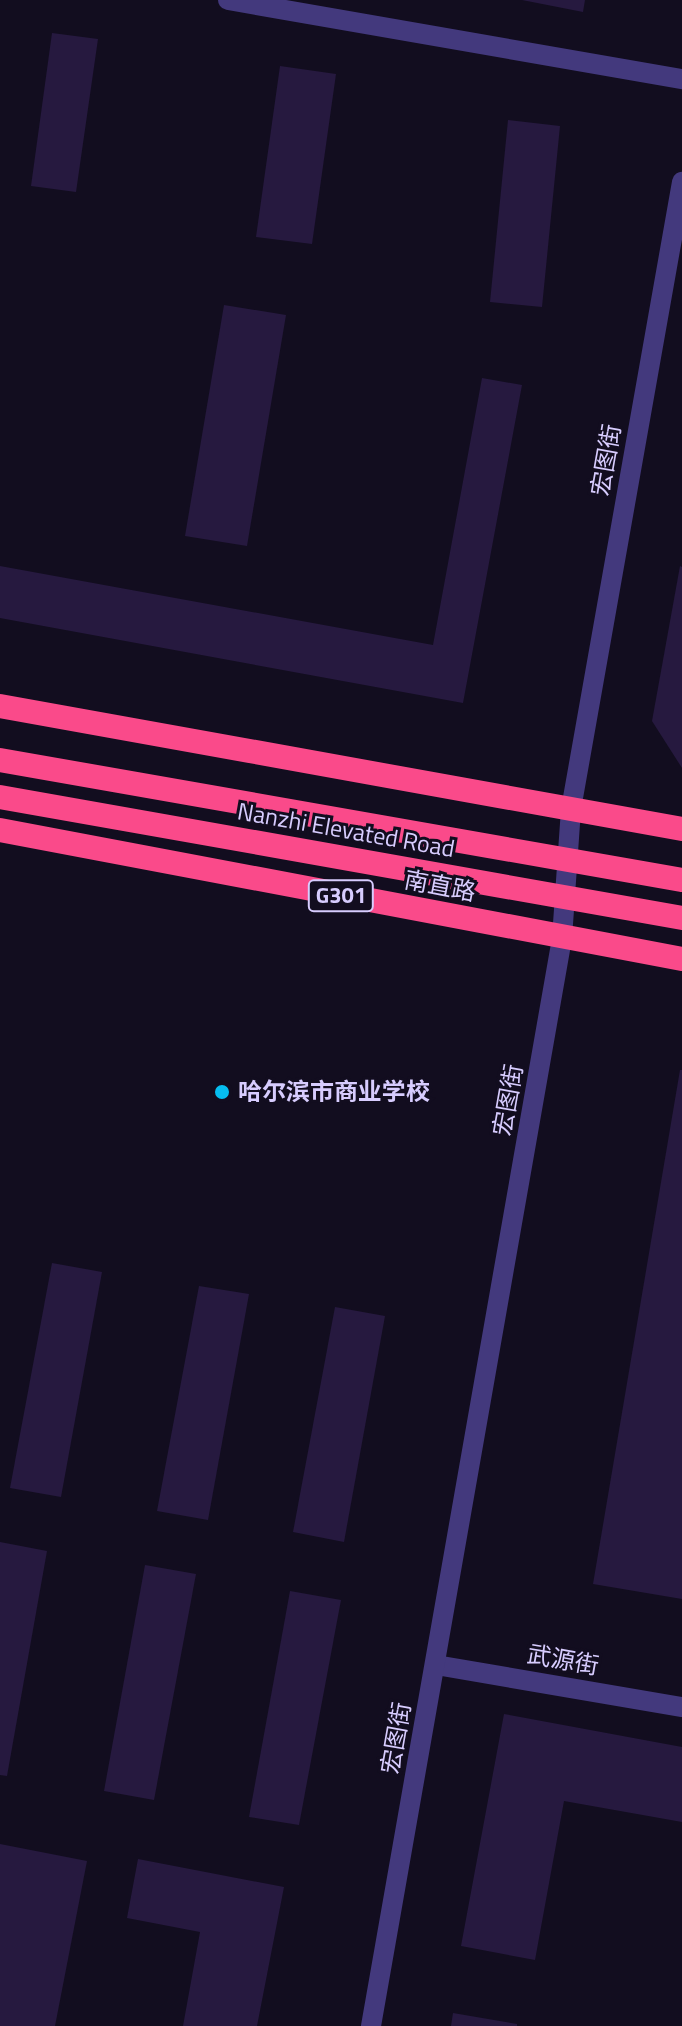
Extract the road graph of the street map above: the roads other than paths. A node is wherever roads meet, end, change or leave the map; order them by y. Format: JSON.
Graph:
{"nodes":[{"id":1,"x":228,"y":0,"type":"edge"},
{"id":2,"x":682,"y":79,"type":"edge"},
{"id":3,"x":682,"y":182,"type":"edge"},
{"id":4,"x":0,"y":706,"type":"edge"},
{"id":5,"x":0,"y":760,"type":"edge"},
{"id":6,"x":0,"y":797,"type":"edge"},
{"id":7,"x":571,"y":809,"type":"junction"},
{"id":8,"x":682,"y":829,"type":"edge"},
{"id":9,"x":0,"y":830,"type":"edge"},
{"id":10,"x":682,"y":880,"type":"edge"},
{"id":11,"x":682,"y":918,"type":"edge"},
{"id":12,"x":562,"y":938,"type":"junction"},
{"id":13,"x":682,"y":959,"type":"edge"},
{"id":14,"x":436,"y":1665,"type":"junction"},
{"id":15,"x":682,"y":1707,"type":"edge"},
{"id":16,"x":371,"y":2026,"type":"edge"}],
"edges":[{"from":1,"to":2,"type":"street"},
{"from":3,"to":7,"type":"street","name":"宏图街"},
{"from":4,"to":7,"type":"highway"},
{"from":5,"to":10,"type":"highway","name":"Nanzhi Elevated Road","bridge":true},
{"from":6,"to":11,"type":"highway","name":"Nanzhi Elevated Road","bridge":true},
{"from":7,"to":8,"type":"highway"},
{"from":7,"to":12,"type":"street","name":"宏图街"},
{"from":9,"to":12,"type":"highway","name":"南直路","number":"G301"},
{"from":12,"to":13,"type":"highway","name":"南直路","number":"G301"},
{"from":12,"to":14,"type":"street","name":"宏图街"},
{"from":14,"to":15,"type":"street","name":"武源街"},
{"from":14,"to":16,"type":"street","name":"宏图街"}]}
